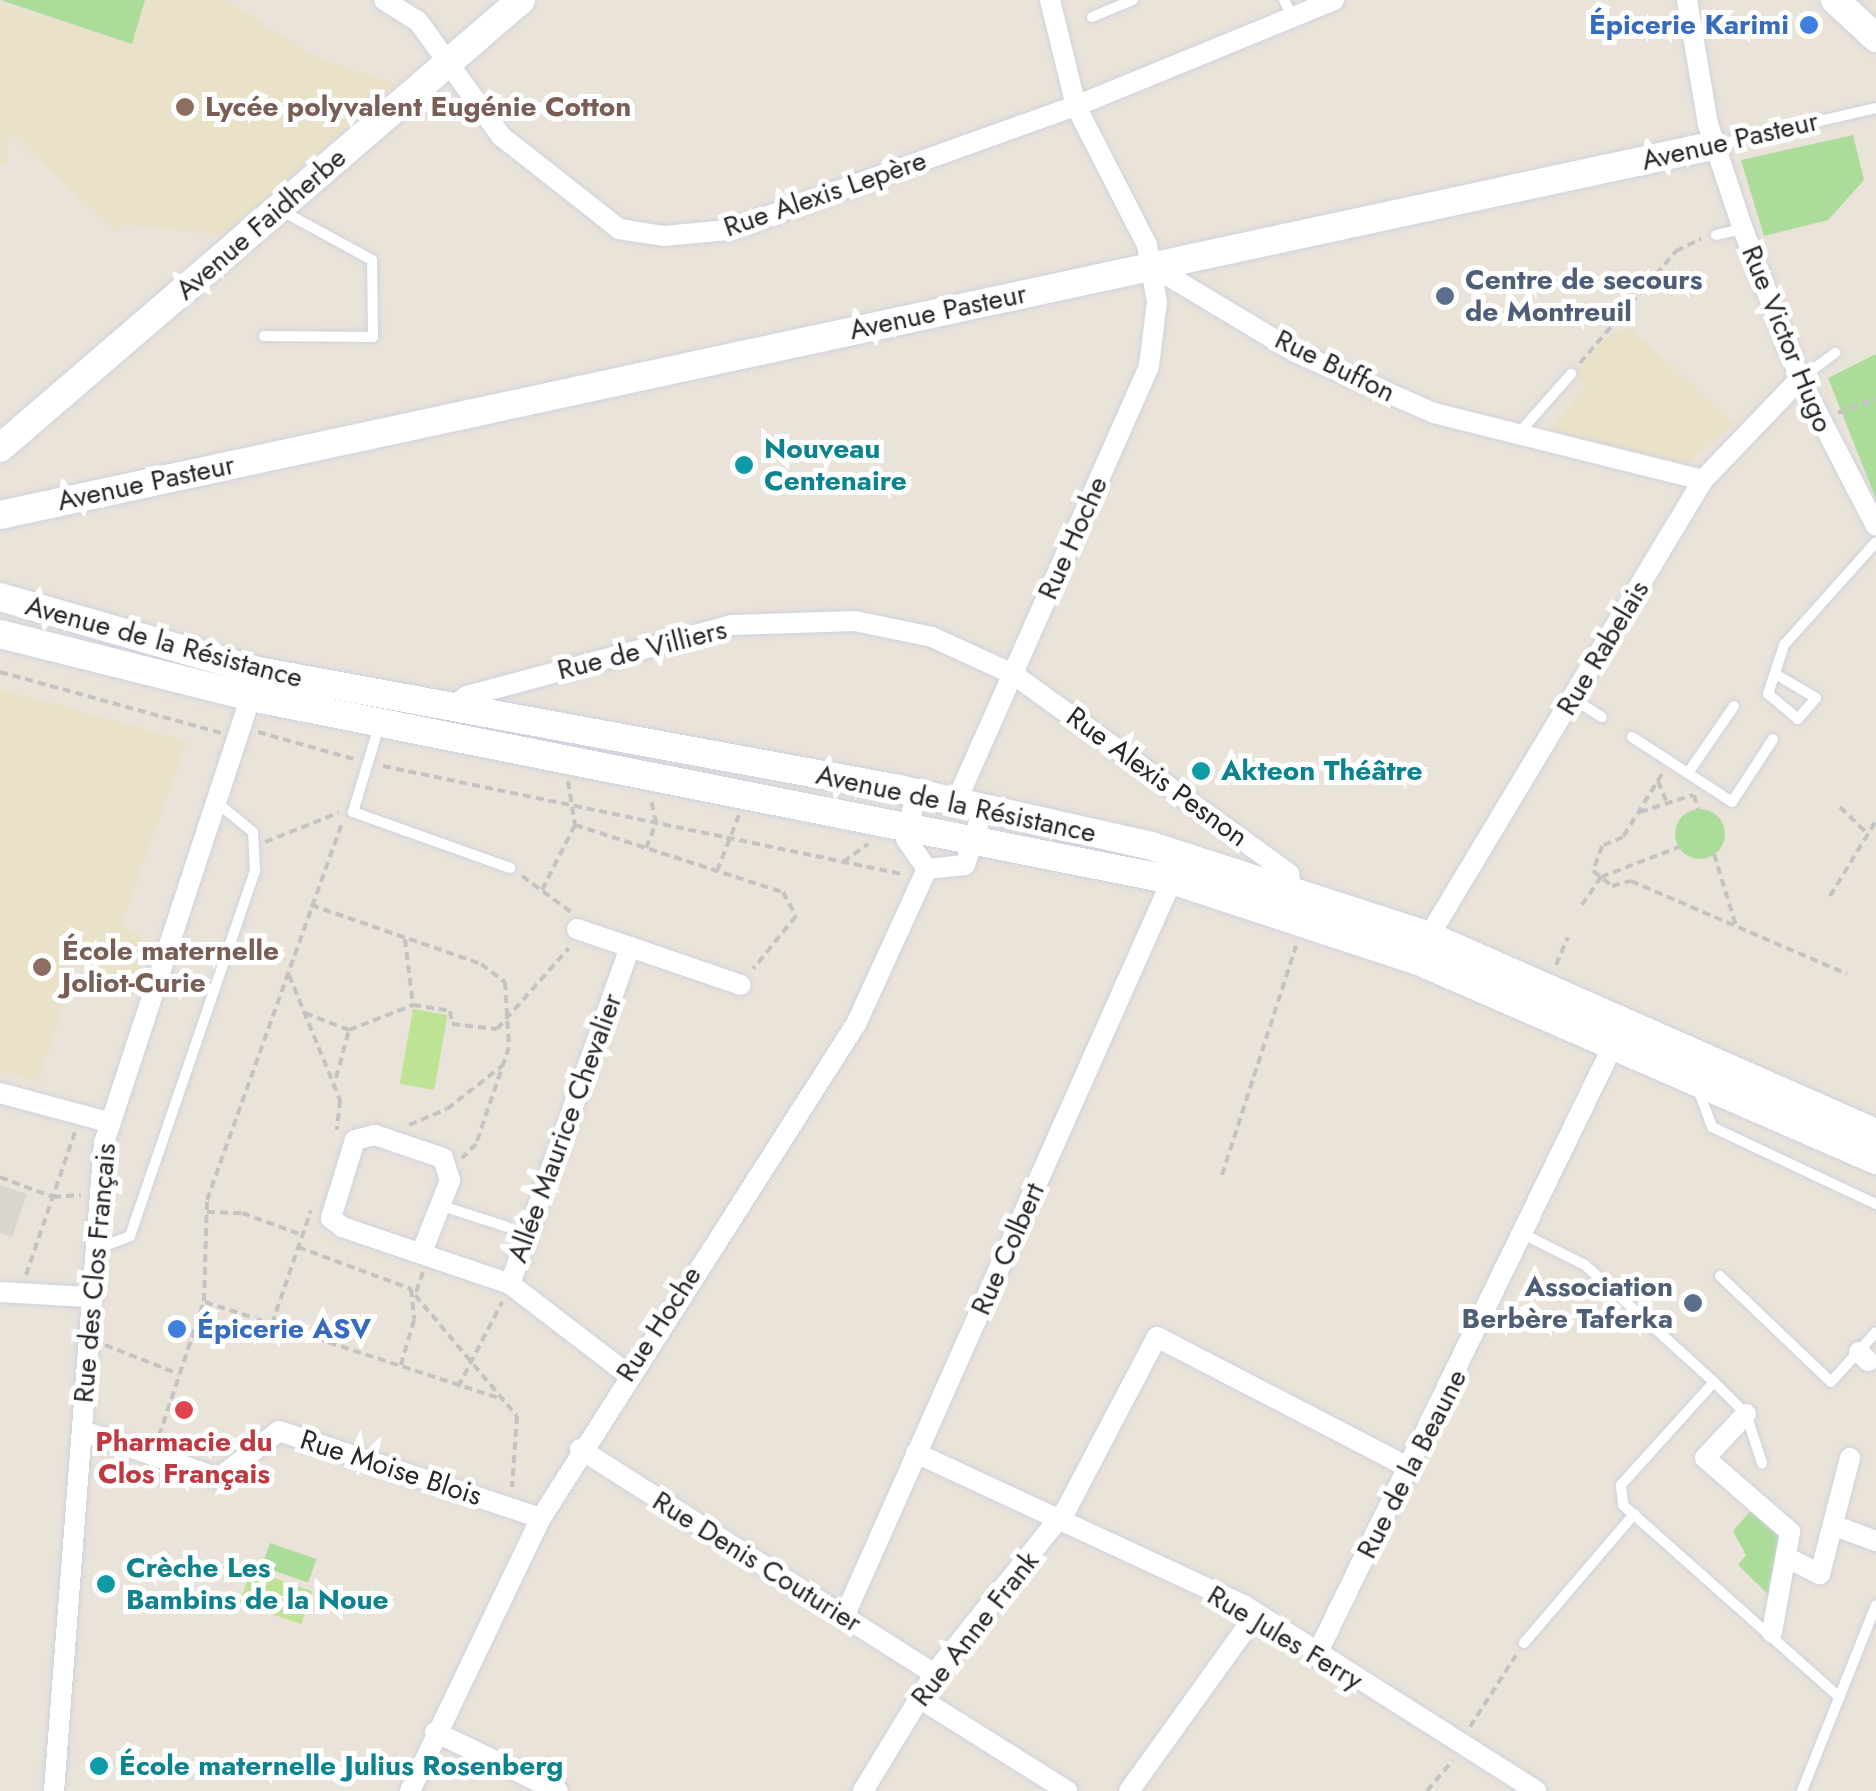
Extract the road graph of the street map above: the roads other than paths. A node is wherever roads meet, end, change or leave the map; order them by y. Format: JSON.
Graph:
{"nodes":[{"id":1,"x":384,"y":0,"type":"edge"},
{"id":2,"x":522,"y":0,"type":"edge"},
{"id":3,"x":1050,"y":0,"type":"edge"},
{"id":4,"x":1133,"y":0,"type":"edge"},
{"id":5,"x":1334,"y":0,"type":"edge"},
{"id":6,"x":1687,"y":0,"type":"edge"},
{"id":7,"x":1834,"y":0,"type":"edge"},
{"id":8,"x":1289,"y":10,"type":"edge"},
{"id":9,"x":1092,"y":18,"type":"dead end"},
{"id":10,"x":1876,"y":38,"type":"edge"},
{"id":11,"x":450,"y":62,"type":"junction"},
{"id":12,"x":1076,"y":106,"type":"junction"},
{"id":13,"x":1876,"y":108,"type":"edge"},
{"id":14,"x":1715,"y":145,"type":"junction"},
{"id":15,"x":279,"y":209,"type":"junction"},
{"id":16,"x":1743,"y":230,"type":"junction"},
{"id":17,"x":1716,"y":236,"type":"road end"},
{"id":18,"x":1152,"y":266,"type":"junction"},
{"id":19,"x":264,"y":336,"type":"dead end"},
{"id":20,"x":1835,"y":353,"type":"dead end"},
{"id":21,"x":1571,"y":374,"type":"road end"},
{"id":22,"x":1800,"y":379,"type":"junction"},
{"id":23,"x":1517,"y":436,"type":"junction"},
{"id":24,"x":0,"y":448,"type":"edge"},
{"id":25,"x":1702,"y":480,"type":"junction"},
{"id":26,"x":3,"y":512,"type":"edge"},
{"id":27,"x":1876,"y":526,"type":"edge"},
{"id":28,"x":1876,"y":542,"type":"edge"},
{"id":29,"x":0,"y":597,"type":"edge"},
{"id":30,"x":0,"y":634,"type":"edge"},
{"id":31,"x":1013,"y":674,"type":"junction"},
{"id":32,"x":1777,"y":675,"type":"junction"},
{"id":33,"x":257,"y":676,"type":"junction"},
{"id":34,"x":1574,"y":698,"type":"junction"},
{"id":35,"x":1734,"y":706,"type":"dead end"},
{"id":36,"x":449,"y":709,"type":"junction"},
{"id":37,"x":1602,"y":718,"type":"dead end"},
{"id":38,"x":380,"y":722,"type":"junction"},
{"id":39,"x":1632,"y":737,"type":"dead end"},
{"id":40,"x":1773,"y":739,"type":"dead end"},
{"id":41,"x":1688,"y":774,"type":"junction"},
{"id":42,"x":916,"y":792,"type":"junction"},
{"id":43,"x":220,"y":805,"type":"junction"},
{"id":44,"x":970,"y":806,"type":"junction"},
{"id":45,"x":909,"y":826,"type":"junction"},
{"id":46,"x":976,"y":840,"type":"junction"},
{"id":47,"x":510,"y":868,"type":"road end"},
{"id":48,"x":925,"y":874,"type":"junction"},
{"id":49,"x":1172,"y":880,"type":"junction"},
{"id":50,"x":1290,"y":881,"type":"junction"},
{"id":51,"x":578,"y":930,"type":"road end"},
{"id":52,"x":1431,"y":933,"type":"junction"},
{"id":53,"x":630,"y":947,"type":"junction"},
{"id":54,"x":741,"y":985,"type":"road end"},
{"id":55,"x":1609,"y":1054,"type":"dead end"},
{"id":56,"x":1698,"y":1078,"type":"junction"},
{"id":57,"x":0,"y":1092,"type":"edge"},
{"id":58,"x":108,"y":1122,"type":"junction"},
{"id":59,"x":1876,"y":1133,"type":"edge"},
{"id":60,"x":1876,"y":1160,"type":"edge"},
{"id":61,"x":1876,"y":1204,"type":"edge"},
{"id":62,"x":438,"y":1205,"type":"junction"},
{"id":63,"x":507,"y":1227,"type":"dead end"},
{"id":64,"x":1525,"y":1235,"type":"junction"},
{"id":65,"x":94,"y":1250,"type":"junction"},
{"id":66,"x":425,"y":1253,"type":"junction"},
{"id":67,"x":1720,"y":1276,"type":"dead end"},
{"id":68,"x":510,"y":1284,"type":"junction"},
{"id":69,"x":10,"y":1293,"type":"edge"},
{"id":70,"x":89,"y":1297,"type":"junction"},
{"id":71,"x":1876,"y":1332,"type":"edge"},
{"id":72,"x":626,"y":1374,"type":"junction"},
{"id":73,"x":1714,"y":1382,"type":"junction"},
{"id":74,"x":1746,"y":1414,"type":"junction"},
{"id":75,"x":83,"y":1431,"type":"junction"},
{"id":76,"x":580,"y":1450,"type":"junction"},
{"id":77,"x":916,"y":1453,"type":"junction"},
{"id":78,"x":1850,"y":1458,"type":"dead end"},
{"id":79,"x":1762,"y":1464,"type":"dead end"},
{"id":80,"x":1410,"y":1468,"type":"junction"},
{"id":81,"x":1634,"y":1514,"type":"junction"},
{"id":82,"x":541,"y":1518,"type":"junction"},
{"id":83,"x":1059,"y":1521,"type":"junction"},
{"id":84,"x":1835,"y":1526,"type":"junction"},
{"id":85,"x":1876,"y":1541,"type":"edge"},
{"id":86,"x":1786,"y":1557,"type":"junction"},
{"id":87,"x":1876,"y":1605,"type":"edge"},
{"id":88,"x":844,"y":1617,"type":"junction"},
{"id":89,"x":1254,"y":1617,"type":"junction"},
{"id":90,"x":1772,"y":1632,"type":"junction"},
{"id":91,"x":1524,"y":1643,"type":"road end"},
{"id":92,"x":1316,"y":1656,"type":"junction"},
{"id":93,"x":934,"y":1674,"type":"junction"},
{"id":94,"x":1838,"y":1696,"type":"junction"},
{"id":95,"x":919,"y":1698,"type":"junction"},
{"id":96,"x":436,"y":1732,"type":"junction"},
{"id":97,"x":54,"y":1791,"type":"edge"},
{"id":98,"x":410,"y":1791,"type":"edge"},
{"id":99,"x":558,"y":1791,"type":"edge"},
{"id":100,"x":863,"y":1791,"type":"edge"},
{"id":101,"x":1068,"y":1791,"type":"edge"},
{"id":102,"x":1129,"y":1791,"type":"edge"},
{"id":103,"x":1536,"y":1791,"type":"edge"},
{"id":104,"x":1802,"y":1791,"type":"edge"}],
"edges":[{"from":1,"to":11,"type":"street","name":"Rue Alexis Lepère"},
{"from":2,"to":11,"type":"main road","name":"Avenue Faidherbe"},
{"from":3,"to":12,"type":"street"},
{"from":4,"to":9,"type":"lane"},
{"from":5,"to":8,"type":"street","name":"Rue Alexis Lepère"},
{"from":6,"to":14,"type":"street","name":"Rue Victor Hugo"},
{"from":7,"to":10,"type":"main road"},
{"from":8,"to":12,"type":"street","name":"Rue Alexis Lepère"},
{"from":11,"to":12,"type":"street","name":"Rue Alexis Lepère"},
{"from":11,"to":15,"type":"main road","name":"Avenue Faidherbe"},
{"from":12,"to":18,"type":"street"},
{"from":13,"to":14,"type":"lane","name":"Avenue Pasteur"},
{"from":14,"to":16,"type":"street","name":"Rue Victor Hugo"},
{"from":14,"to":18,"type":"main road","name":"Avenue Pasteur"},
{"from":15,"to":19,"type":"lane"},
{"from":15,"to":24,"type":"main road","name":"Avenue Faidherbe"},
{"from":16,"to":17,"type":"lane"},
{"from":16,"to":22,"type":"street","name":"Rue Victor Hugo"},
{"from":18,"to":23,"type":"street","name":"Rue Buffon"},
{"from":18,"to":26,"type":"main road","name":"Avenue Pasteur"},
{"from":18,"to":31,"type":"street","name":"Rue Hoche"},
{"from":20,"to":22,"type":"lane"},
{"from":21,"to":23,"type":"lane"},
{"from":22,"to":25,"type":"street","name":"Rue Rabelais"},
{"from":22,"to":27,"type":"street","name":"Rue Victor Hugo"},
{"from":23,"to":25,"type":"street","name":"Rue Buffon"},
{"from":25,"to":34,"type":"street","name":"Rue Rabelais"},
{"from":28,"to":32,"type":"lane"},
{"from":29,"to":33,"type":"main road","name":"Avenue de la Résistance"},
{"from":30,"to":33,"type":"main road"},
{"from":31,"to":36,"type":"street","name":"Rue de Villiers"},
{"from":31,"to":44,"type":"street","name":"Rue Hoche"},
{"from":31,"to":50,"type":"street","name":"Rue Alexis Pesnon"},
{"from":32,"to":32,"type":"lane"},
{"from":33,"to":36,"type":"main road","name":"Avenue de la Résistance"},
{"from":33,"to":38,"type":"main road","name":"Avenue de la Résistance"},
{"from":33,"to":43,"type":"street","name":"Rue des Clos Français"},
{"from":34,"to":37,"type":"lane"},
{"from":34,"to":52,"type":"street","name":"Rue Rabelais"},
{"from":35,"to":41,"type":"lane"},
{"from":36,"to":42,"type":"main road","name":"Avenue de la Résistance"},
{"from":38,"to":45,"type":"main road","name":"Avenue de la Résistance"},
{"from":38,"to":47,"type":"lane"},
{"from":39,"to":41,"type":"lane"},
{"from":40,"to":41,"type":"lane"},
{"from":42,"to":44,"type":"main road","name":"Avenue de la Résistance"},
{"from":42,"to":45,"type":"street"},
{"from":43,"to":58,"type":"street","name":"Rue des Clos Français"},
{"from":43,"to":65,"type":"lane"},
{"from":44,"to":46,"type":"street","name":"Rue Hoche"},
{"from":44,"to":50,"type":"main road","name":"Avenue de la Résistance"},
{"from":45,"to":46,"type":"main road","name":"Avenue de la Résistance"},
{"from":45,"to":48,"type":"street"},
{"from":46,"to":48,"type":"street"},
{"from":46,"to":49,"type":"main road","name":"Avenue de la Résistance"},
{"from":48,"to":72,"type":"street","name":"Rue Hoche"},
{"from":49,"to":56,"type":"main road","name":"Avenue de la Résistance"},
{"from":49,"to":77,"type":"street","name":"Rue Colbert"},
{"from":50,"to":52,"type":"main road","name":"Avenue de la Résistance"},
{"from":51,"to":53,"type":"street"},
{"from":52,"to":59,"type":"main road","name":"Avenue de la Résistance"},
{"from":53,"to":54,"type":"street"},
{"from":53,"to":68,"type":"street","name":"Allée Maurice Chevalier"},
{"from":55,"to":64,"type":"street","name":"Rue de la Beaune"},
{"from":56,"to":60,"type":"main road","name":"Avenue de la Résistance"},
{"from":56,"to":61,"type":"lane"},
{"from":57,"to":58,"type":"street"},
{"from":58,"to":65,"type":"street","name":"Rue des Clos Français"},
{"from":62,"to":63,"type":"lane"},
{"from":62,"to":66,"type":"street"},
{"from":62,"to":66,"type":"street"},
{"from":64,"to":73,"type":"lane"},
{"from":64,"to":80,"type":"street","name":"Rue de la Beaune"},
{"from":65,"to":70,"type":"street","name":"Rue des Clos Français"},
{"from":66,"to":68,"type":"street"},
{"from":67,"to":71,"type":"lane"},
{"from":68,"to":72,"type":"street","name":"Allée Maurice Chevalier"},
{"from":69,"to":70,"type":"street"},
{"from":70,"to":75,"type":"street","name":"Rue des Clos Français"},
{"from":72,"to":76,"type":"street","name":"Rue Hoche"},
{"from":73,"to":74,"type":"lane"},
{"from":73,"to":81,"type":"lane"},
{"from":74,"to":79,"type":"lane"},
{"from":74,"to":86,"type":"street"},
{"from":75,"to":82,"type":"street","name":"Rue Moise Blois"},
{"from":75,"to":97,"type":"street","name":"Rue des Clos Français"},
{"from":76,"to":82,"type":"street","name":"Rue Hoche"},
{"from":76,"to":88,"type":"street","name":"Rue Denis Couturier"},
{"from":77,"to":83,"type":"street","name":"Rue Jules Ferry"},
{"from":77,"to":88,"type":"street","name":"Rue Colbert"},
{"from":78,"to":84,"type":"street"},
{"from":80,"to":83,"type":"street","name":"Rue Anne Frank"},
{"from":80,"to":92,"type":"street","name":"Rue de la Beaune"},
{"from":81,"to":90,"type":"lane"},
{"from":81,"to":91,"type":"lane"},
{"from":82,"to":96,"type":"street","name":"Rue Hoche"},
{"from":83,"to":89,"type":"street","name":"Rue Jules Ferry"},
{"from":83,"to":93,"type":"street","name":"Rue Anne Frank"},
{"from":84,"to":85,"type":"street"},
{"from":84,"to":86,"type":"street"},
{"from":86,"to":90,"type":"street"},
{"from":87,"to":94,"type":"lane"},
{"from":88,"to":93,"type":"street","name":"Rue Denis Couturier"},
{"from":89,"to":92,"type":"street","name":"Rue Jules Ferry"},
{"from":89,"to":102,"type":"street"},
{"from":90,"to":94,"type":"lane"},
{"from":92,"to":103,"type":"street","name":"Rue Jules Ferry"},
{"from":93,"to":95,"type":"street","name":"Rue Anne Frank"},
{"from":94,"to":104,"type":"lane"},
{"from":95,"to":100,"type":"street","name":"Rue Anne Frank"},
{"from":95,"to":101,"type":"street"},
{"from":96,"to":98,"type":"street","name":"Rue Hoche"},
{"from":96,"to":99,"type":"street"}]}
